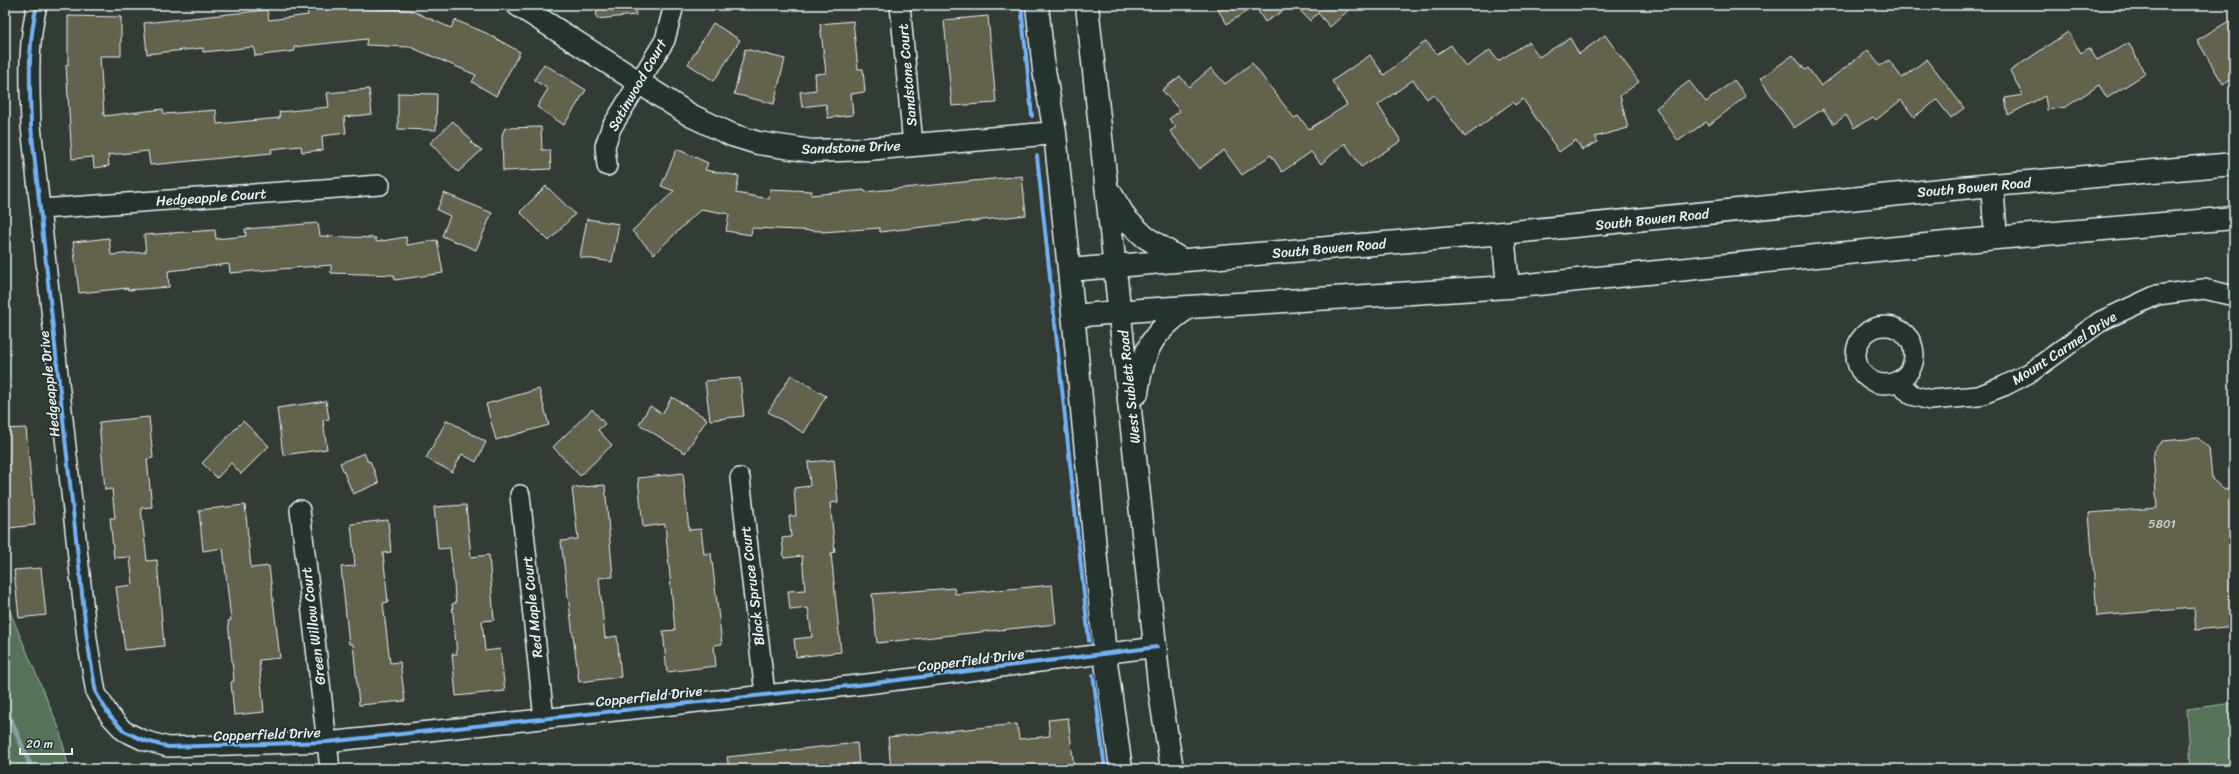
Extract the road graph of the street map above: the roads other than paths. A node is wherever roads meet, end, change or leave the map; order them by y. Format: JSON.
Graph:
{"nodes":[{"id":1,"x":37,"y":5,"type":"edge"},
{"id":2,"x":518,"y":5,"type":"edge"},
{"id":3,"x":674,"y":5,"type":"edge"},
{"id":4,"x":900,"y":5,"type":"edge"},
{"id":5,"x":1037,"y":5,"type":"edge"},
{"id":6,"x":1087,"y":5,"type":"edge"},
{"id":7,"x":639,"y":83,"type":"junction"},
{"id":8,"x":1055,"y":133,"type":"junction"},
{"id":9,"x":913,"y":145,"type":"junction"},
{"id":10,"x":2234,"y":164,"type":"edge"},
{"id":11,"x":607,"y":166,"type":"dead end"},
{"id":12,"x":380,"y":185,"type":"dead end"},
{"id":13,"x":1992,"y":185,"type":"junction"},
{"id":14,"x":1107,"y":188,"type":"junction"},
{"id":15,"x":41,"y":209,"type":"junction"},
{"id":16,"x":2234,"y":218,"type":"edge"},
{"id":17,"x":1504,"y":233,"type":"junction"},
{"id":18,"x":1996,"y":238,"type":"junction"},
{"id":19,"x":1182,"y":260,"type":"junction"},
{"id":20,"x":1115,"y":265,"type":"junction"},
{"id":21,"x":1069,"y":270,"type":"junction"},
{"id":22,"x":1508,"y":287,"type":"junction"},
{"id":23,"x":2234,"y":296,"type":"edge"},
{"id":24,"x":1189,"y":307,"type":"junction"},
{"id":25,"x":1120,"y":311,"type":"junction"},
{"id":26,"x":1073,"y":316,"type":"junction"},
{"id":27,"x":1898,"y":381,"type":"dead end"},
{"id":28,"x":1132,"y":422,"type":"junction"},
{"id":29,"x":740,"y":478,"type":"dead end"},
{"id":30,"x":520,"y":495,"type":"dead end"},
{"id":31,"x":300,"y":510,"type":"dead end"},
{"id":32,"x":1157,"y":647,"type":"junction"},
{"id":33,"x":1105,"y":655,"type":"junction"},
{"id":34,"x":765,"y":694,"type":"junction"},
{"id":35,"x":544,"y":719,"type":"junction"},
{"id":36,"x":143,"y":740,"type":"joint"},
{"id":37,"x":327,"y":742,"type":"junction"},
{"id":38,"x":330,"y":769,"type":"edge"},
{"id":39,"x":1121,"y":769,"type":"edge"},
{"id":40,"x":1172,"y":769,"type":"edge"}],
"edges":[{"from":1,"to":15,"type":"street","name":"Hedgeapple Drive"},
{"from":2,"to":7,"type":"main road","name":"Sandstone Drive"},
{"from":3,"to":7,"type":"street","name":"Satinwood Court"},
{"from":4,"to":9,"type":"street","name":"Sandstone Court"},
{"from":5,"to":8,"type":"main road"},
{"from":6,"to":14,"type":"main road","name":"West Sublett Road"},
{"from":7,"to":9,"type":"main road","name":"Sandstone Drive"},
{"from":7,"to":11,"type":"street","name":"Satinwood Court"},
{"from":8,"to":9,"type":"main road","name":"Sandstone Drive"},
{"from":8,"to":21,"type":"main road"},
{"from":10,"to":13,"type":"main road","name":"South Bowen Road"},
{"from":12,"to":15,"type":"street","name":"Hedgeapple Court"},
{"from":13,"to":17,"type":"main road","name":"South Bowen Road"},
{"from":13,"to":18,"type":"main road"},
{"from":14,"to":19,"type":"main road"},
{"from":14,"to":20,"type":"main road","name":"West Sublett Road"},
{"from":15,"to":36,"type":"street","name":"Hedgeapple Drive"},
{"from":16,"to":18,"type":"main road"},
{"from":17,"to":19,"type":"main road","name":"South Bowen Road"},
{"from":17,"to":22,"type":"main road"},
{"from":18,"to":22,"type":"main road"},
{"from":19,"to":20,"type":"main road","name":"South Bowen Road"},
{"from":20,"to":21,"type":"main road","name":"South Bowen Road"},
{"from":20,"to":25,"type":"main road","name":"West Sublett Road"},
{"from":21,"to":26,"type":"main road"},
{"from":22,"to":24,"type":"main road"},
{"from":23,"to":27,"type":"street","name":"Mount Carmel Drive"},
{"from":24,"to":25,"type":"main road"},
{"from":24,"to":28,"type":"main road"},
{"from":25,"to":26,"type":"main road"},
{"from":25,"to":28,"type":"main road","name":"West Sublett Road"},
{"from":26,"to":33,"type":"main road"},
{"from":28,"to":32,"type":"main road","name":"West Sublett Road"},
{"from":29,"to":34,"type":"street","name":"Black Spruce Court"},
{"from":30,"to":35,"type":"street","name":"Red Maple Court"},
{"from":31,"to":37,"type":"street","name":"Green Willow Court"},
{"from":32,"to":33,"type":"street","name":"Copperfield Drive"},
{"from":32,"to":40,"type":"main road","name":"West Sublett Road"},
{"from":33,"to":34,"type":"street","name":"Copperfield Drive"},
{"from":33,"to":39,"type":"main road"},
{"from":34,"to":35,"type":"street","name":"Copperfield Drive"},
{"from":35,"to":37,"type":"street","name":"Copperfield Drive"},
{"from":36,"to":37,"type":"street","name":"Copperfield Drive"},
{"from":37,"to":38,"type":"street","name":"Green Willow Court"}]}
